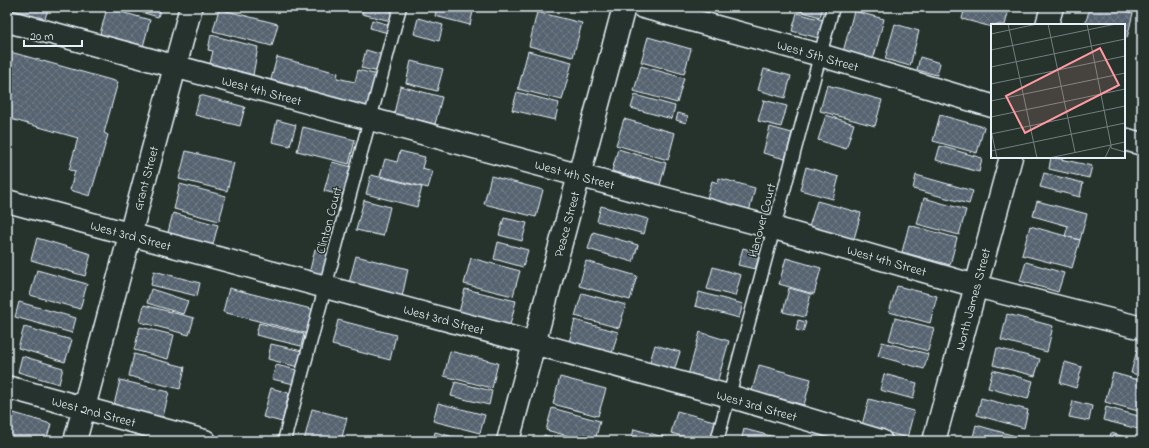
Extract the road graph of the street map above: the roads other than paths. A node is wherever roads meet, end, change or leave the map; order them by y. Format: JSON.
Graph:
{"nodes":[{"id":1,"x":191,"y":7,"type":"edge"},
{"id":2,"x":400,"y":7,"type":"edge"},
{"id":3,"x":624,"y":7,"type":"edge"},
{"id":4,"x":643,"y":7,"type":"edge"},
{"id":5,"x":833,"y":7,"type":"edge"},
{"id":6,"x":1052,"y":7,"type":"edge"},
{"id":7,"x":7,"y":21,"type":"edge"},
{"id":8,"x":1047,"y":24,"type":"edge"},
{"id":9,"x":820,"y":55,"type":"junction"},
{"id":10,"x":175,"y":66,"type":"junction"},
{"id":11,"x":991,"y":106,"type":"edge"},
{"id":12,"x":370,"y":119,"type":"junction"},
{"id":13,"x":1125,"y":139,"type":"edge"},
{"id":14,"x":1142,"y":144,"type":"edge"},
{"id":15,"x":1011,"y":158,"type":"edge"},
{"id":16,"x":579,"y":175,"type":"junction"},
{"id":17,"x":7,"y":202,"type":"edge"},
{"id":18,"x":774,"y":228,"type":"junction"},
{"id":19,"x":130,"y":235,"type":"junction"},
{"id":20,"x":976,"y":286,"type":"junction"},
{"id":21,"x":325,"y":287,"type":"junction"},
{"id":22,"x":1142,"y":328,"type":"edge"},
{"id":23,"x":534,"y":344,"type":"junction"},
{"id":24,"x":7,"y":388,"type":"edge"},
{"id":25,"x":728,"y":396,"type":"junction"},
{"id":26,"x":84,"y":408,"type":"junction"},
{"id":27,"x":75,"y":441,"type":"edge"},
{"id":28,"x":205,"y":441,"type":"edge"},
{"id":29,"x":284,"y":441,"type":"edge"},
{"id":30,"x":508,"y":441,"type":"edge"},
{"id":31,"x":716,"y":441,"type":"edge"},
{"id":32,"x":881,"y":441,"type":"edge"},
{"id":33,"x":934,"y":441,"type":"edge"}],
"edges":[{"from":1,"to":10,"type":"street","name":"Grant Street"},
{"from":2,"to":12,"type":"lane","name":"Clinton Court"},
{"from":3,"to":16,"type":"street","name":"Peace Street"},
{"from":4,"to":9,"type":"street","name":"West 5th Street"},
{"from":5,"to":9,"type":"lane","name":"Hanover Court"},
{"from":6,"to":8,"type":"street"},
{"from":7,"to":10,"type":"street","name":"West 4th Street"},
{"from":9,"to":11,"type":"street","name":"West 5th Street"},
{"from":9,"to":18,"type":"lane","name":"Hanover Court"},
{"from":10,"to":12,"type":"street","name":"West 4th Street"},
{"from":10,"to":19,"type":"street","name":"Grant Street"},
{"from":12,"to":16,"type":"street","name":"West 4th Street"},
{"from":12,"to":21,"type":"lane","name":"Clinton Court"},
{"from":13,"to":14,"type":"street"},
{"from":15,"to":20,"type":"street","name":"North James Street"},
{"from":16,"to":18,"type":"street","name":"West 4th Street"},
{"from":16,"to":23,"type":"street","name":"Peace Street"},
{"from":17,"to":19,"type":"street","name":"West 3rd Street"},
{"from":18,"to":20,"type":"street","name":"West 4th Street"},
{"from":18,"to":25,"type":"lane","name":"Hanover Court"},
{"from":19,"to":21,"type":"street","name":"West 3rd Street"},
{"from":19,"to":26,"type":"street","name":"Grant Street"},
{"from":20,"to":22,"type":"street","name":"West 4th Street"},
{"from":20,"to":33,"type":"street","name":"North James Street"},
{"from":21,"to":23,"type":"street","name":"West 3rd Street"},
{"from":21,"to":29,"type":"lane","name":"Clinton Court"},
{"from":23,"to":25,"type":"street","name":"West 3rd Street"},
{"from":23,"to":30,"type":"street","name":"Peace Street"},
{"from":24,"to":26,"type":"street","name":"West 2nd Street"},
{"from":25,"to":31,"type":"lane","name":"Hanover Court"},
{"from":25,"to":32,"type":"street","name":"West 3rd Street"},
{"from":26,"to":27,"type":"street","name":"Grant Street"},
{"from":26,"to":28,"type":"street","name":"West 2nd Street"}]}
